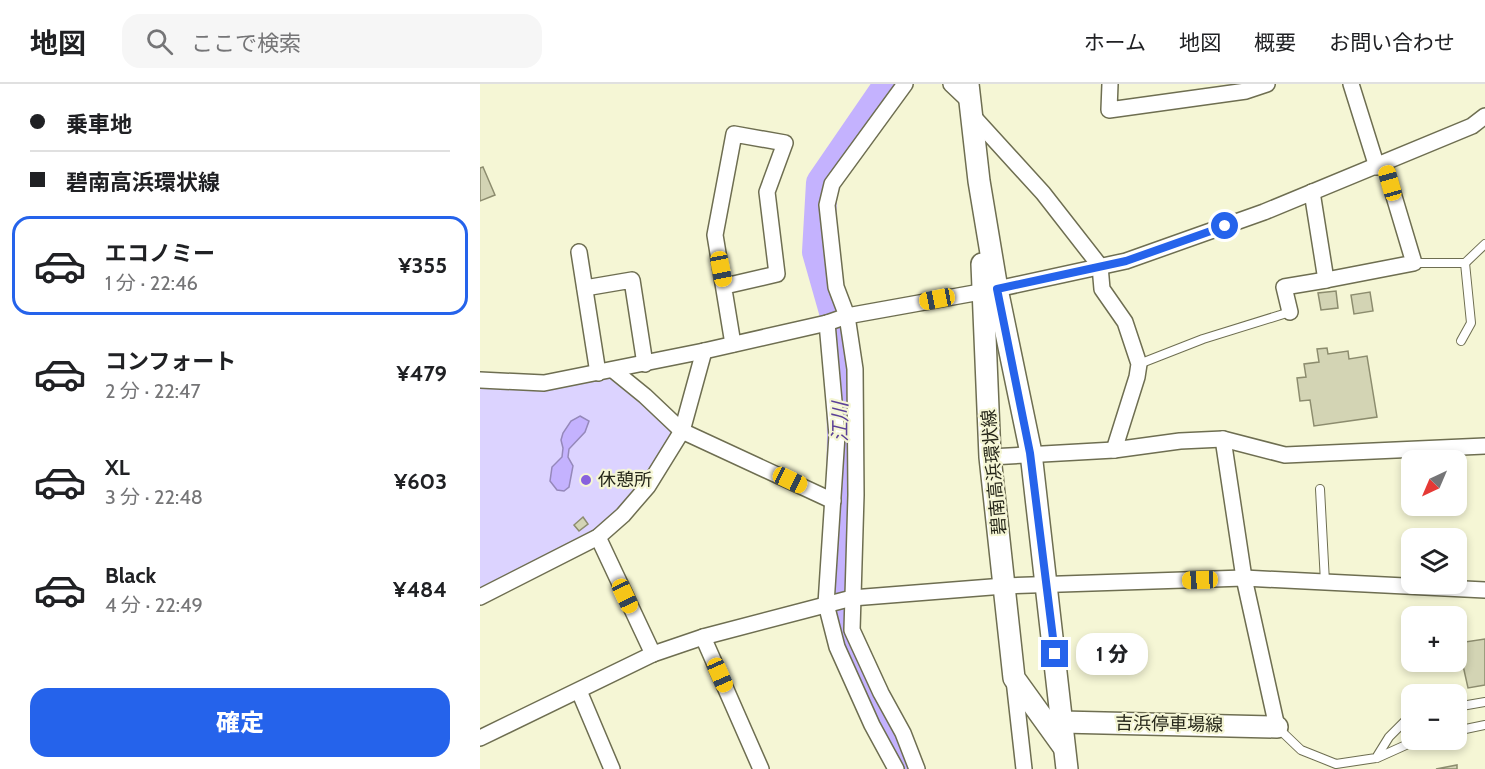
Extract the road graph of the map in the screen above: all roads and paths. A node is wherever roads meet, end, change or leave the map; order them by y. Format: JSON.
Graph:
{"nodes":[{"id":1,"x":905,"y":84,"type":"edge"},
{"id":2,"x":951,"y":84,"type":"edge"},
{"id":3,"x":1110,"y":84,"type":"edge"},
{"id":4,"x":1267,"y":84,"type":"edge"},
{"id":5,"x":1351,"y":84,"type":"edge"},
{"id":6,"x":970,"y":100,"type":"edge"},
{"id":7,"x":1485,"y":116,"type":"edge"},
{"id":8,"x":1381,"y":165,"type":"junction"},
{"id":9,"x":1312,"y":192,"type":"junction"},
{"id":10,"x":1485,"y":244,"type":"edge"},
{"id":11,"x":579,"y":252,"type":"dead end"},
{"id":12,"x":1414,"y":263,"type":"junction"},
{"id":13,"x":1465,"y":263,"type":"junction"},
{"id":14,"x":1100,"y":266,"type":"junction"},
{"id":15,"x":1326,"y":279,"type":"junction"},
{"id":16,"x":724,"y":286,"type":"junction"},
{"id":17,"x":585,"y":288,"type":"junction"},
{"id":18,"x":990,"y":290,"type":"junction"},
{"id":19,"x":1290,"y":312,"type":"joint"},
{"id":20,"x":846,"y":316,"type":"junction"},
{"id":21,"x":828,"y":322,"type":"junction"},
{"id":22,"x":1461,"y":341,"type":"dead end"},
{"id":23,"x":734,"y":344,"type":"junction"},
{"id":24,"x":704,"y":351,"type":"junction"},
{"id":25,"x":645,"y":363,"type":"junction"},
{"id":26,"x":1139,"y":364,"type":"junction"},
{"id":27,"x":613,"y":370,"type":"junction"},
{"id":28,"x":597,"y":373,"type":"junction"},
{"id":29,"x":480,"y":380,"type":"edge"},
{"id":30,"x":682,"y":430,"type":"junction"},
{"id":31,"x":1222,"y":439,"type":"junction"},
{"id":32,"x":1485,"y":446,"type":"edge"},
{"id":33,"x":1114,"y":450,"type":"junction"},
{"id":34,"x":1030,"y":453,"type":"junction"},
{"id":35,"x":990,"y":457,"type":"junction"},
{"id":36,"x":1320,"y":489,"type":"dead end"},
{"id":37,"x":833,"y":501,"type":"junction"},
{"id":38,"x":598,"y":537,"type":"junction"},
{"id":39,"x":1244,"y":578,"type":"junction"},
{"id":40,"x":1325,"y":582,"type":"junction"},
{"id":41,"x":1047,"y":585,"type":"junction"},
{"id":42,"x":1004,"y":586,"type":"junction"},
{"id":43,"x":1485,"y":590,"type":"edge"},
{"id":44,"x":480,"y":597,"type":"edge"},
{"id":45,"x":852,"y":598,"type":"junction"},
{"id":46,"x":827,"y":604,"type":"junction"},
{"id":47,"x":703,"y":637,"type":"junction"},
{"id":48,"x":652,"y":654,"type":"junction"},
{"id":49,"x":1014,"y":678,"type":"junction"},
{"id":50,"x":579,"y":691,"type":"junction"},
{"id":51,"x":1485,"y":702,"type":"edge"},
{"id":52,"x":1467,"y":705,"type":"edge"},
{"id":53,"x":1062,"y":722,"type":"junction"},
{"id":54,"x":1401,"y":725,"type":"edge"},
{"id":55,"x":1485,"y":725,"type":"edge"},
{"id":56,"x":1277,"y":726,"type":"junction"},
{"id":57,"x":1467,"y":729,"type":"edge"},
{"id":58,"x":480,"y":738,"type":"edge"},
{"id":59,"x":1064,"y":747,"type":"junction"},
{"id":60,"x":1401,"y":747,"type":"edge"},
{"id":61,"x":1376,"y":758,"type":"junction"},
{"id":62,"x":612,"y":769,"type":"edge"},
{"id":63,"x":761,"y":769,"type":"edge"},
{"id":64,"x":896,"y":769,"type":"edge"},
{"id":65,"x":917,"y":769,"type":"edge"},
{"id":66,"x":1024,"y":769,"type":"edge"},
{"id":67,"x":1067,"y":769,"type":"edge"}],
"edges":[{"from":1,"to":20,"type":"street"},
{"from":2,"to":6,"type":"street"},
{"from":3,"to":4,"type":"street"},
{"from":5,"to":8,"type":"street"},
{"from":6,"to":14,"type":"street"},
{"from":6,"to":18,"type":"main road","name":"碧南高浜環状線"},
{"from":7,"to":8,"type":"street"},
{"from":8,"to":9,"type":"street"},
{"from":8,"to":12,"type":"street"},
{"from":9,"to":14,"type":"street"},
{"from":9,"to":15,"type":"street"},
{"from":10,"to":13,"type":"lane"},
{"from":11,"to":17,"type":"street"},
{"from":12,"to":13,"type":"lane"},
{"from":12,"to":15,"type":"street"},
{"from":13,"to":22,"type":"lane"},
{"from":14,"to":18,"type":"street"},
{"from":14,"to":26,"type":"street"},
{"from":15,"to":19,"type":"street"},
{"from":16,"to":16,"type":"street"},
{"from":16,"to":23,"type":"street"},
{"from":17,"to":25,"type":"street"},
{"from":17,"to":28,"type":"street"},
{"from":18,"to":20,"type":"street"},
{"from":18,"to":34,"type":"main road","name":"碧南高浜環状線"},
{"from":18,"to":35,"type":"main road","name":"碧南高浜環状線"},
{"from":19,"to":26,"type":"lane"},
{"from":20,"to":21,"type":"street"},
{"from":20,"to":45,"type":"street"},
{"from":21,"to":23,"type":"street"},
{"from":21,"to":37,"type":"street"},
{"from":23,"to":24,"type":"street"},
{"from":24,"to":25,"type":"street"},
{"from":24,"to":30,"type":"street"},
{"from":25,"to":27,"type":"street"},
{"from":26,"to":33,"type":"street"},
{"from":27,"to":28,"type":"street"},
{"from":27,"to":30,"type":"street"},
{"from":28,"to":29,"type":"street"},
{"from":30,"to":37,"type":"street"},
{"from":30,"to":38,"type":"street"},
{"from":31,"to":32,"type":"street"},
{"from":31,"to":33,"type":"street"},
{"from":31,"to":39,"type":"street"},
{"from":33,"to":34,"type":"street"},
{"from":34,"to":35,"type":"street"},
{"from":34,"to":41,"type":"main road","name":"碧南高浜環状線"},
{"from":35,"to":42,"type":"main road","name":"碧南高浜環状線"},
{"from":36,"to":40,"type":"lane"},
{"from":37,"to":46,"type":"street"},
{"from":38,"to":44,"type":"street"},
{"from":38,"to":48,"type":"street"},
{"from":39,"to":40,"type":"street"},
{"from":39,"to":41,"type":"street"},
{"from":39,"to":56,"type":"street"},
{"from":40,"to":43,"type":"street"},
{"from":41,"to":42,"type":"street"},
{"from":41,"to":53,"type":"main road","name":"碧南高浜環状線"},
{"from":42,"to":45,"type":"street"},
{"from":42,"to":49,"type":"main road","name":"碧南高浜環状線"},
{"from":45,"to":46,"type":"street"},
{"from":45,"to":65,"type":"street"},
{"from":46,"to":47,"type":"street"},
{"from":46,"to":64,"type":"street"},
{"from":47,"to":48,"type":"street"},
{"from":47,"to":63,"type":"street"},
{"from":48,"to":50,"type":"street"},
{"from":49,"to":59,"type":"main road","name":"碧南高浜環状線"},
{"from":49,"to":66,"type":"street"},
{"from":50,"to":58,"type":"street"},
{"from":50,"to":62,"type":"street"},
{"from":51,"to":52,"type":"lane"},
{"from":53,"to":56,"type":"main road","name":"吉浜停車場線"},
{"from":53,"to":59,"type":"main road","name":"碧南高浜環状線"},
{"from":54,"to":61,"type":"lane"},
{"from":55,"to":57,"type":"lane"},
{"from":56,"to":61,"type":"lane"},
{"from":59,"to":67,"type":"main road","name":"碧南高浜環状線"},
{"from":60,"to":61,"type":"lane"}]}
